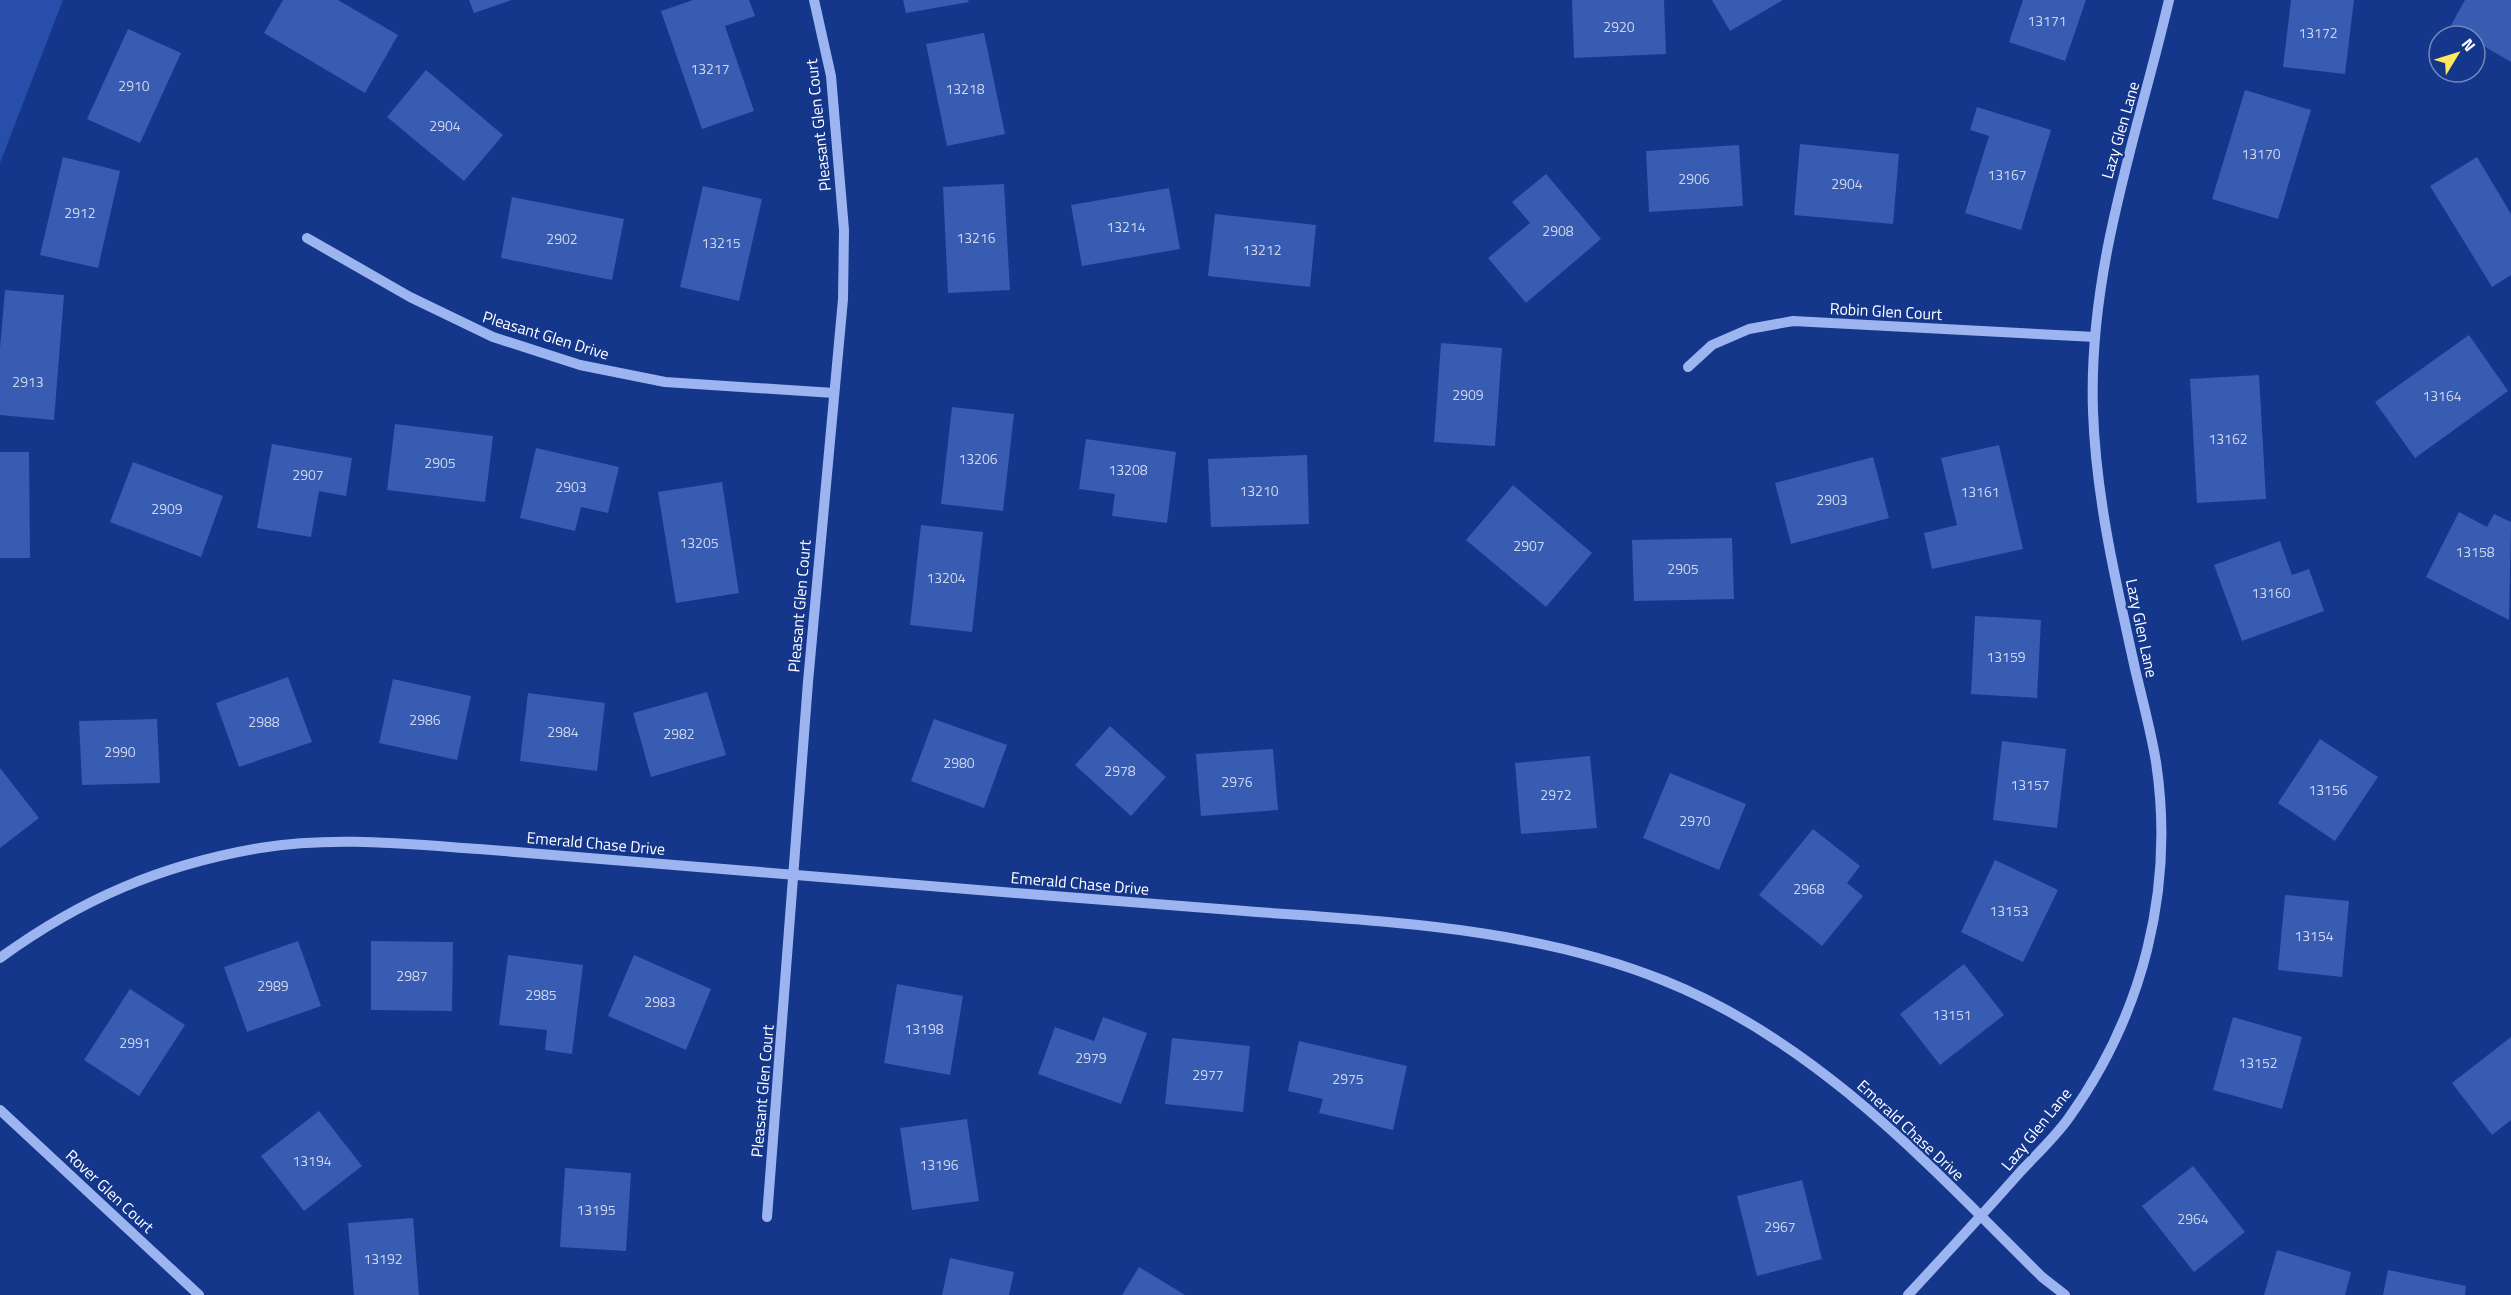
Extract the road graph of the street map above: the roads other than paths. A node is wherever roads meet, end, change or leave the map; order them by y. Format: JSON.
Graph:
{"nodes":[{"id":1,"x":814,"y":0,"type":"edge"},
{"id":2,"x":2169,"y":0,"type":"edge"},
{"id":3,"x":307,"y":238,"type":"dead end"},
{"id":4,"x":2095,"y":337,"type":"junction"},
{"id":5,"x":1688,"y":368,"type":"dead end"},
{"id":6,"x":834,"y":393,"type":"junction"},
{"id":7,"x":794,"y":875,"type":"junction"},
{"id":8,"x":0,"y":958,"type":"edge"},
{"id":9,"x":0,"y":1110,"type":"edge"},
{"id":10,"x":766,"y":1217,"type":"dead end"},
{"id":11,"x":1981,"y":1217,"type":"junction"},
{"id":12,"x":199,"y":1295,"type":"edge"},
{"id":13,"x":1908,"y":1295,"type":"edge"},
{"id":14,"x":2065,"y":1295,"type":"edge"}],
"edges":[{"from":1,"to":6,"type":"street","name":"Pleasant Glen Court"},
{"from":2,"to":4,"type":"street","name":"Lazy Glen Lane"},
{"from":3,"to":6,"type":"street","name":"Pleasant Glen Drive"},
{"from":4,"to":5,"type":"street","name":"Robin Glen Court"},
{"from":4,"to":11,"type":"street","name":"Lazy Glen Lane"},
{"from":6,"to":7,"type":"street","name":"Pleasant Glen Court"},
{"from":7,"to":8,"type":"street","name":"Emerald Chase Drive"},
{"from":7,"to":10,"type":"street","name":"Pleasant Glen Court"},
{"from":7,"to":11,"type":"street","name":"Emerald Chase Drive"},
{"from":9,"to":12,"type":"street","name":"Rover Glen Court"},
{"from":11,"to":13,"type":"street","name":"Lazy Glen Lane"},
{"from":11,"to":14,"type":"street","name":"Emerald Chase Drive"}]}
